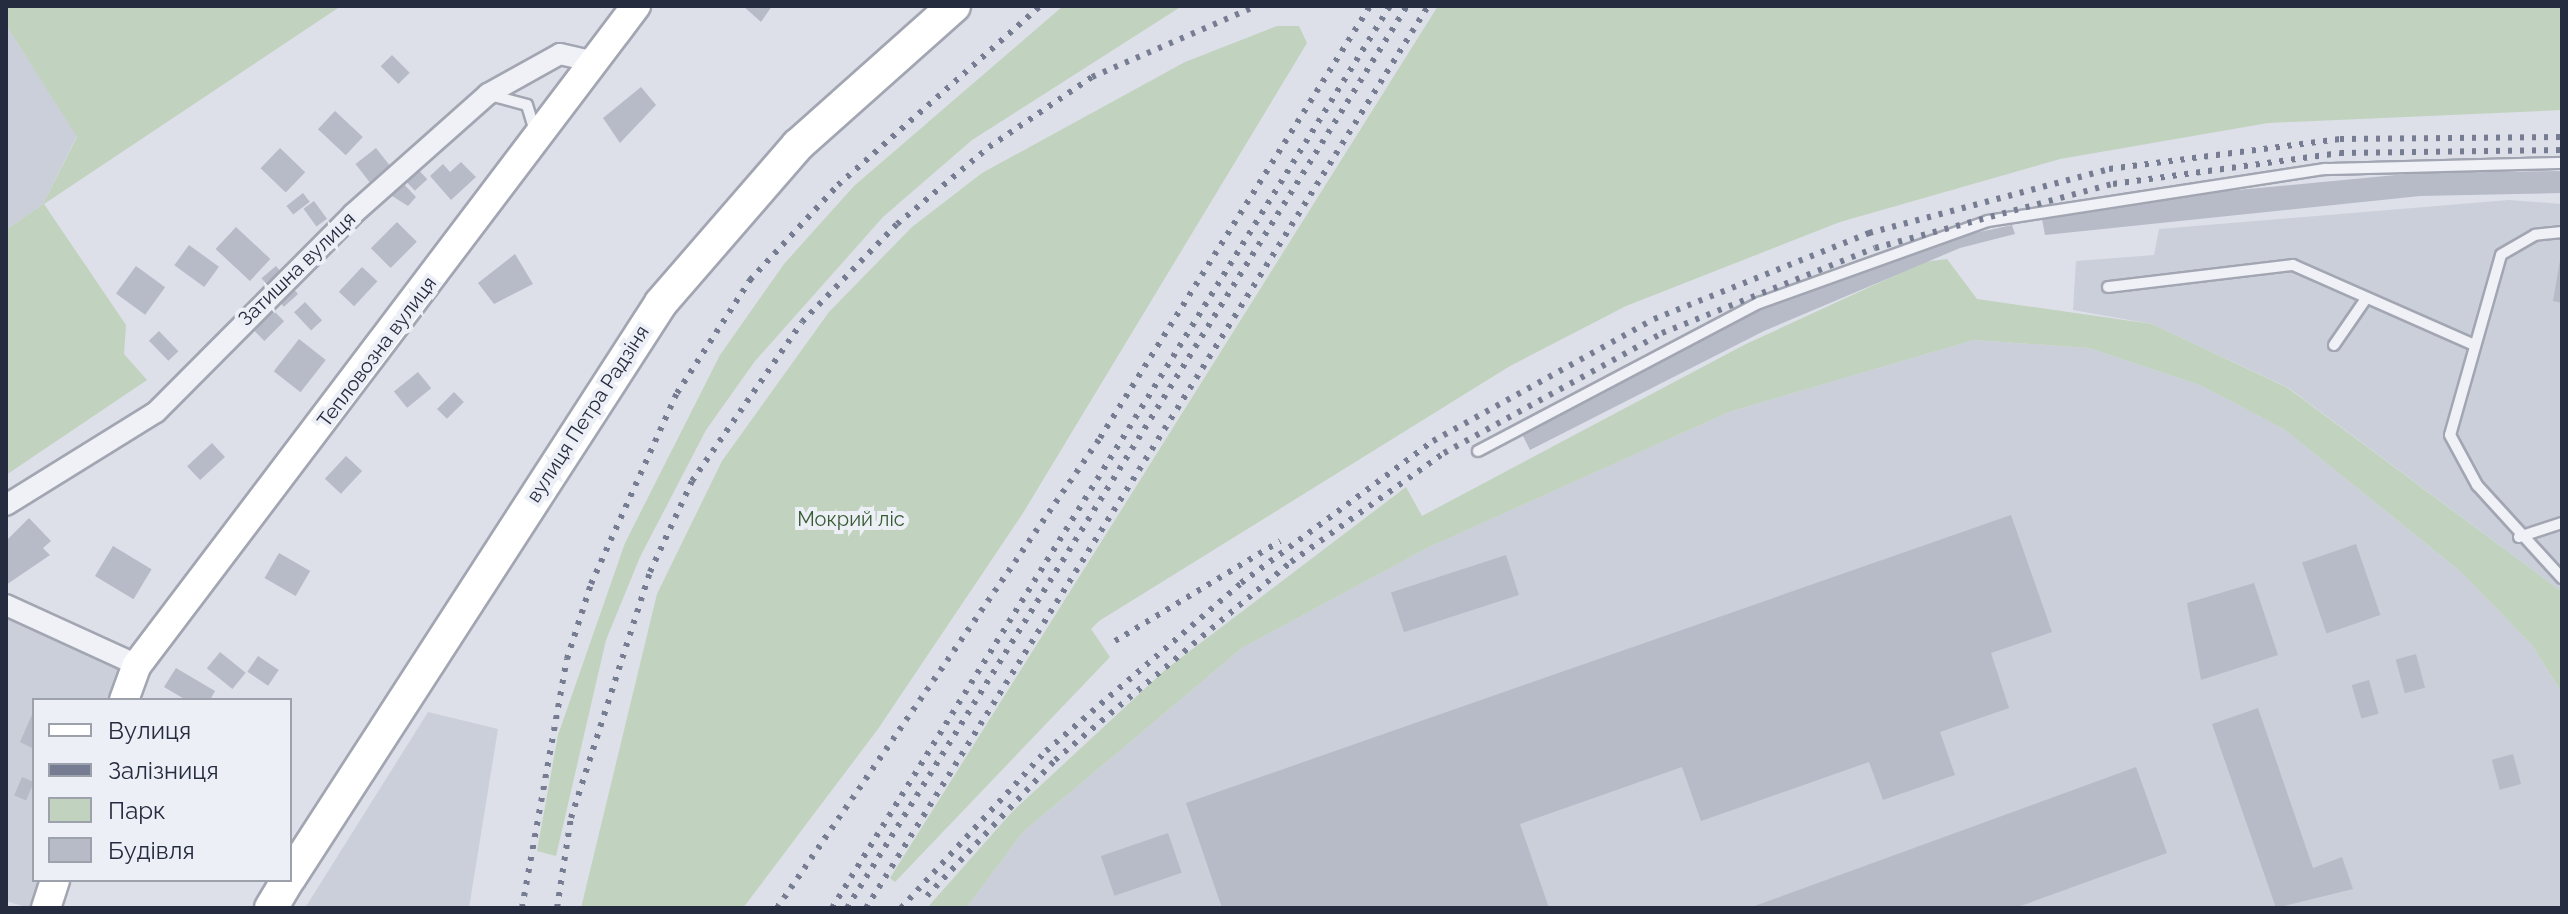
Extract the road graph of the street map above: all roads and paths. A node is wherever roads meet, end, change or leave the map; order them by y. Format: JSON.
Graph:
{"nodes":[{"id":1,"x":636,"y":6,"type":"edge"},
{"id":2,"x":954,"y":6,"type":"edge"},
{"id":3,"x":596,"y":62,"type":"junction"},
{"id":4,"x":488,"y":94,"type":"junction"},
{"id":5,"x":538,"y":139,"type":"junction"},
{"id":6,"x":2562,"y":163,"type":"edge"},
{"id":7,"x":2562,"y":232,"type":"edge"},
{"id":8,"x":2108,"y":287,"type":"dead end"},
{"id":9,"x":2365,"y":300,"type":"junction"},
{"id":10,"x":2472,"y":344,"type":"junction"},
{"id":11,"x":2334,"y":345,"type":"dead end"},
{"id":12,"x":1478,"y":451,"type":"dead end"},
{"id":13,"x":6,"y":505,"type":"edge"},
{"id":14,"x":2562,"y":523,"type":"edge"},
{"id":15,"x":2519,"y":537,"type":"junction"},
{"id":16,"x":2562,"y":578,"type":"edge"},
{"id":17,"x":6,"y":605,"type":"edge"},
{"id":18,"x":137,"y":665,"type":"junction"},
{"id":19,"x":125,"y":698,"type":"edge"},
{"id":20,"x":292,"y":874,"type":"edge"},
{"id":21,"x":54,"y":882,"type":"edge"},
{"id":22,"x":287,"y":882,"type":"edge"},
{"id":23,"x":46,"y":908,"type":"edge"},
{"id":24,"x":271,"y":908,"type":"edge"}],
"edges":[{"from":1,"to":3,"type":"street","name":"Тепловозна вулиця"},
{"from":2,"to":20,"type":"main road","name":"вулиця Петра Радзіня"},
{"from":3,"to":4,"type":"street","name":"Затишна вулиця"},
{"from":3,"to":5,"type":"street","name":"Тепловозна вулиця"},
{"from":4,"to":5,"type":"lane"},
{"from":4,"to":13,"type":"street","name":"Затишна вулиця"},
{"from":5,"to":18,"type":"street","name":"Тепловозна вулиця"},
{"from":6,"to":12,"type":"lane"},
{"from":7,"to":10,"type":"lane"},
{"from":8,"to":9,"type":"lane"},
{"from":9,"to":10,"type":"lane"},
{"from":9,"to":11,"type":"lane"},
{"from":10,"to":15,"type":"lane"},
{"from":14,"to":15,"type":"lane"},
{"from":15,"to":16,"type":"lane"},
{"from":17,"to":18,"type":"street"},
{"from":18,"to":19,"type":"street","name":"Тепловозна вулиця"},
{"from":21,"to":23,"type":"street"},
{"from":22,"to":24,"type":"main road","name":"вулиця Петра Радзіня"}]}
